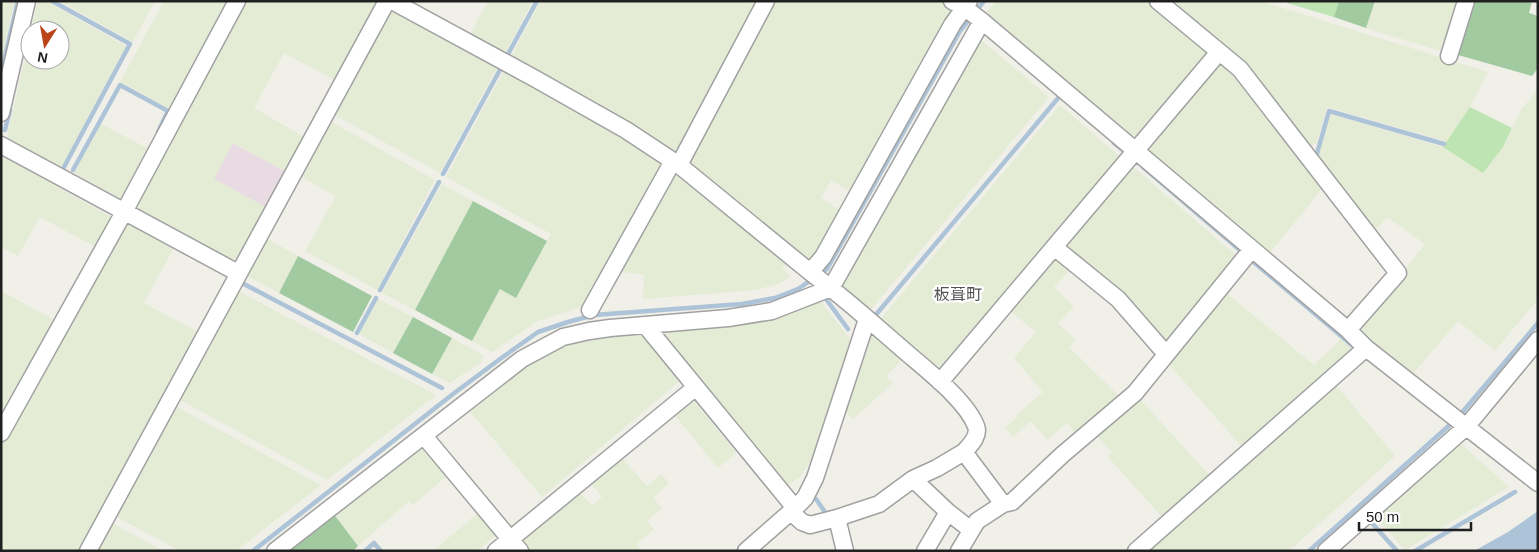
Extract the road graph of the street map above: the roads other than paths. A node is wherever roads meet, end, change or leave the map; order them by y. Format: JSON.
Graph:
{"nodes":[{"id":1,"x":27,"y":1,"type":"edge"},
{"id":2,"x":237,"y":1,"type":"edge"},
{"id":3,"x":387,"y":1,"type":"edge"},
{"id":4,"x":392,"y":1,"type":"edge"},
{"id":5,"x":766,"y":1,"type":"edge"},
{"id":6,"x":1158,"y":1,"type":"edge"},
{"id":7,"x":1466,"y":1,"type":"edge"},
{"id":8,"x":969,"y":10,"type":"edge"},
{"id":9,"x":1219,"y":52,"type":"junction"},
{"id":10,"x":1449,"y":56,"type":"dead end"},
{"id":11,"x":1,"y":114,"type":"edge"},
{"id":12,"x":1,"y":145,"type":"edge"},
{"id":13,"x":1136,"y":150,"type":"junction"},
{"id":14,"x":676,"y":163,"type":"junction"},
{"id":15,"x":124,"y":212,"type":"junction"},
{"id":16,"x":1054,"y":247,"type":"junction"},
{"id":17,"x":1252,"y":249,"type":"junction"},
{"id":18,"x":238,"y":273,"type":"junction"},
{"id":19,"x":819,"y":279,"type":"junction"},
{"id":20,"x":590,"y":310,"type":"dead end"},
{"id":21,"x":867,"y":319,"type":"junction"},
{"id":22,"x":645,"y":325,"type":"junction"},
{"id":23,"x":1348,"y":330,"type":"junction"},
{"id":24,"x":1538,"y":340,"type":"edge"},
{"id":25,"x":1366,"y":348,"type":"junction"},
{"id":26,"x":1166,"y":354,"type":"junction"},
{"id":27,"x":940,"y":382,"type":"junction"},
{"id":28,"x":696,"y":388,"type":"junction"},
{"id":29,"x":1460,"y":422,"type":"junction"},
{"id":30,"x":1,"y":433,"type":"edge"},
{"id":31,"x":424,"y":436,"type":"junction"},
{"id":32,"x":964,"y":452,"type":"junction"},
{"id":33,"x":913,"y":479,"type":"junction"},
{"id":34,"x":1538,"y":483,"type":"edge"},
{"id":35,"x":1003,"y":504,"type":"junction"},
{"id":36,"x":793,"y":510,"type":"junction"},
{"id":37,"x":948,"y":512,"type":"junction"},
{"id":38,"x":837,"y":518,"type":"junction"},
{"id":39,"x":971,"y":530,"type":"junction"},
{"id":40,"x":515,"y":545,"type":"edge"},
{"id":41,"x":88,"y":551,"type":"edge"},
{"id":42,"x":275,"y":551,"type":"edge"},
{"id":43,"x":496,"y":551,"type":"edge"},
{"id":44,"x":746,"y":551,"type":"edge"},
{"id":45,"x":846,"y":551,"type":"edge"},
{"id":46,"x":924,"y":551,"type":"edge"},
{"id":47,"x":959,"y":551,"type":"edge"},
{"id":48,"x":1136,"y":551,"type":"edge"},
{"id":49,"x":1326,"y":551,"type":"edge"}],
"edges":[{"from":1,"to":11,"type":"street"},
{"from":2,"to":15,"type":"street"},
{"from":3,"to":18,"type":"street"},
{"from":4,"to":14,"type":"street"},
{"from":5,"to":14,"type":"street"},
{"from":6,"to":9,"type":"street"},
{"from":7,"to":10,"type":"street"},
{"from":8,"to":13,"type":"street"},
{"from":8,"to":19,"type":"street"},
{"from":8,"to":19,"type":"street"},
{"from":9,"to":13,"type":"street"},
{"from":9,"to":23,"type":"street"},
{"from":12,"to":15,"type":"street"},
{"from":13,"to":16,"type":"street"},
{"from":13,"to":17,"type":"street"},
{"from":14,"to":19,"type":"street"},
{"from":14,"to":20,"type":"street"},
{"from":15,"to":18,"type":"street"},
{"from":15,"to":30,"type":"street"},
{"from":16,"to":26,"type":"street"},
{"from":16,"to":27,"type":"street"},
{"from":17,"to":23,"type":"street"},
{"from":17,"to":26,"type":"street"},
{"from":18,"to":41,"type":"street"},
{"from":19,"to":21,"type":"street"},
{"from":19,"to":22,"type":"street"},
{"from":21,"to":27,"type":"street"},
{"from":21,"to":36,"type":"street"},
{"from":22,"to":28,"type":"street"},
{"from":22,"to":31,"type":"street"},
{"from":23,"to":25,"type":"street"},
{"from":24,"to":29,"type":"street"},
{"from":25,"to":29,"type":"street"},
{"from":25,"to":48,"type":"street"},
{"from":26,"to":35,"type":"street"},
{"from":27,"to":32,"type":"street"},
{"from":28,"to":36,"type":"street"},
{"from":28,"to":40,"type":"street"},
{"from":29,"to":34,"type":"street"},
{"from":29,"to":49,"type":"street"},
{"from":31,"to":40,"type":"street"},
{"from":31,"to":42,"type":"street"},
{"from":32,"to":33,"type":"street"},
{"from":32,"to":35,"type":"street"},
{"from":33,"to":37,"type":"street"},
{"from":33,"to":38,"type":"street"},
{"from":35,"to":39,"type":"street"},
{"from":36,"to":38,"type":"street"},
{"from":36,"to":44,"type":"street"},
{"from":37,"to":39,"type":"street"},
{"from":37,"to":46,"type":"street"},
{"from":38,"to":45,"type":"street"},
{"from":39,"to":47,"type":"street"},
{"from":40,"to":43,"type":"street"}]}
